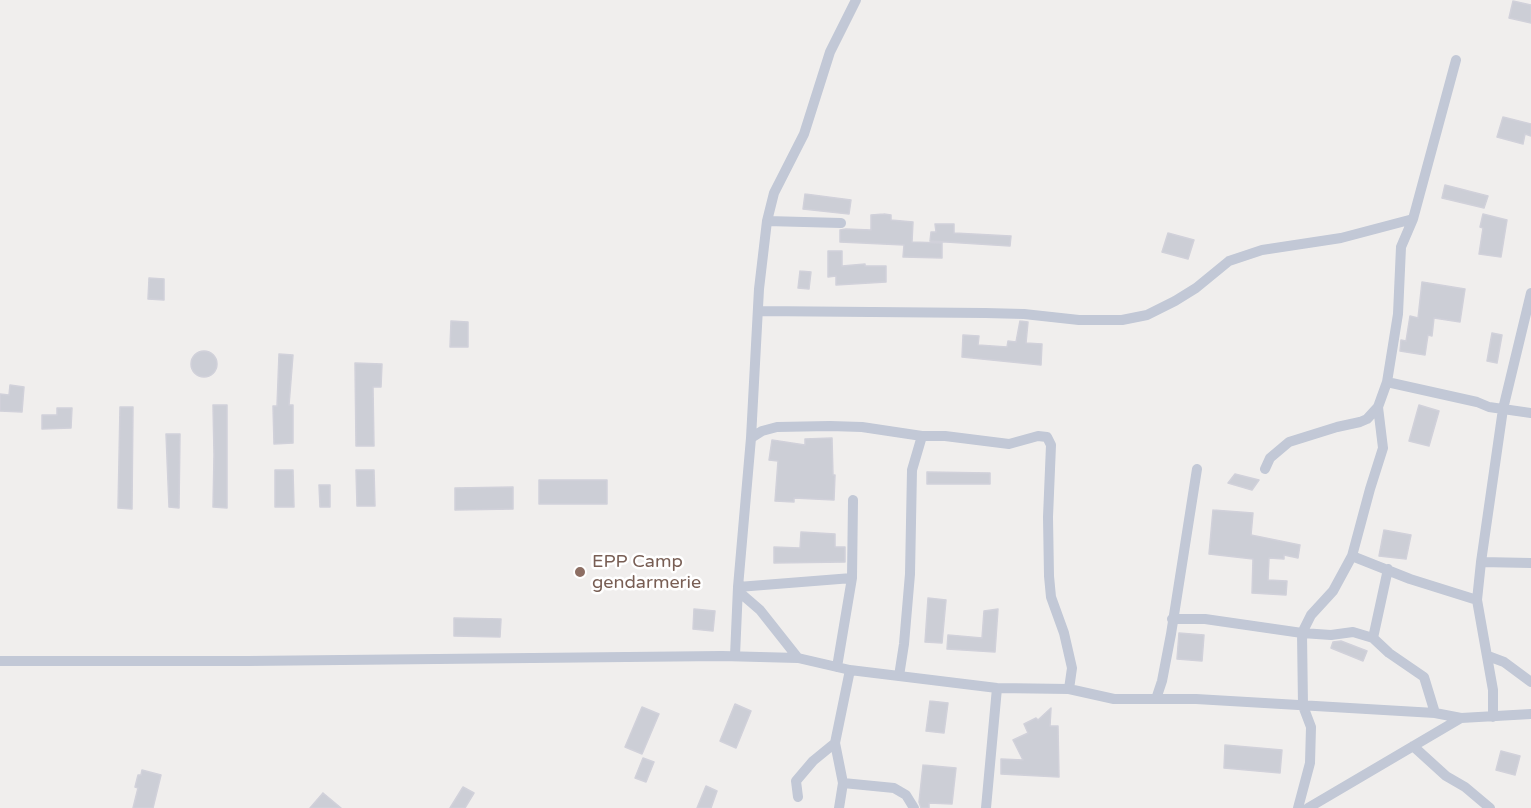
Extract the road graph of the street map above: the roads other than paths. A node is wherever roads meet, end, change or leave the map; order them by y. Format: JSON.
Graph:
{"nodes":[{"id":1,"x":856,"y":0,"type":"edge"},
{"id":2,"x":1456,"y":60,"type":"dead end"},
{"id":3,"x":1413,"y":219,"type":"junction"},
{"id":4,"x":767,"y":221,"type":"junction"},
{"id":5,"x":841,"y":223,"type":"dead end"},
{"id":6,"x":1531,"y":293,"type":"edge"},
{"id":7,"x":758,"y":311,"type":"junction"},
{"id":8,"x":1387,"y":381,"type":"junction"},
{"id":9,"x":1378,"y":407,"type":"junction"},
{"id":10,"x":1503,"y":409,"type":"junction"},
{"id":11,"x":1531,"y":413,"type":"edge"},
{"id":12,"x":922,"y":436,"type":"junction"},
{"id":13,"x":751,"y":438,"type":"junction"},
{"id":14,"x":1265,"y":469,"type":"dead end"},
{"id":15,"x":1197,"y":470,"type":"dead end"},
{"id":16,"x":853,"y":500,"type":"dead end"},
{"id":17,"x":1352,"y":556,"type":"junction"},
{"id":18,"x":1481,"y":562,"type":"junction"},
{"id":19,"x":1531,"y":562,"type":"edge"},
{"id":20,"x":1388,"y":570,"type":"junction"},
{"id":21,"x":852,"y":578,"type":"junction"},
{"id":22,"x":738,"y":589,"type":"junction"},
{"id":23,"x":1477,"y":600,"type":"junction"},
{"id":24,"x":1172,"y":619,"type":"junction"},
{"id":25,"x":1302,"y":633,"type":"junction"},
{"id":26,"x":1373,"y":638,"type":"junction"},
{"id":27,"x":735,"y":656,"type":"junction"},
{"id":28,"x":1488,"y":656,"type":"junction"},
{"id":29,"x":798,"y":658,"type":"junction"},
{"id":30,"x":0,"y":661,"type":"edge"},
{"id":31,"x":837,"y":667,"type":"junction"},
{"id":32,"x":850,"y":670,"type":"junction"},
{"id":33,"x":899,"y":676,"type":"junction"},
{"id":34,"x":1531,"y":682,"type":"edge"},
{"id":35,"x":997,"y":688,"type":"junction"},
{"id":36,"x":1069,"y":689,"type":"junction"},
{"id":37,"x":1156,"y":699,"type":"junction"},
{"id":38,"x":1303,"y":706,"type":"junction"},
{"id":39,"x":1436,"y":713,"type":"junction"},
{"id":40,"x":1531,"y":714,"type":"edge"},
{"id":41,"x":1493,"y":717,"type":"junction"},
{"id":42,"x":1461,"y":718,"type":"junction"},
{"id":43,"x":835,"y":743,"type":"junction"},
{"id":44,"x":1413,"y":746,"type":"junction"},
{"id":45,"x":843,"y":783,"type":"junction"},
{"id":46,"x":798,"y":797,"type":"dead end"},
{"id":47,"x":839,"y":808,"type":"edge"},
{"id":48,"x":914,"y":808,"type":"edge"},
{"id":49,"x":986,"y":808,"type":"edge"},
{"id":50,"x":1298,"y":808,"type":"edge"},
{"id":51,"x":1308,"y":808,"type":"edge"},
{"id":52,"x":1490,"y":808,"type":"edge"}],
"edges":[{"from":1,"to":4,"type":"street"},
{"from":2,"to":3,"type":"street"},
{"from":3,"to":7,"type":"street"},
{"from":3,"to":8,"type":"street"},
{"from":4,"to":5,"type":"street"},
{"from":4,"to":7,"type":"street"},
{"from":6,"to":10,"type":"street"},
{"from":7,"to":13,"type":"street"},
{"from":8,"to":9,"type":"street"},
{"from":8,"to":10,"type":"street"},
{"from":9,"to":14,"type":"street"},
{"from":9,"to":17,"type":"street"},
{"from":10,"to":11,"type":"street"},
{"from":10,"to":18,"type":"street"},
{"from":12,"to":13,"type":"street"},
{"from":12,"to":33,"type":"street"},
{"from":12,"to":36,"type":"street"},
{"from":13,"to":22,"type":"street"},
{"from":15,"to":24,"type":"street"},
{"from":16,"to":21,"type":"street"},
{"from":17,"to":20,"type":"street"},
{"from":17,"to":25,"type":"street"},
{"from":18,"to":19,"type":"street"},
{"from":18,"to":23,"type":"street"},
{"from":20,"to":23,"type":"street"},
{"from":20,"to":26,"type":"street"},
{"from":21,"to":22,"type":"street"},
{"from":21,"to":31,"type":"street"},
{"from":22,"to":27,"type":"street"},
{"from":22,"to":29,"type":"street"},
{"from":23,"to":28,"type":"street"},
{"from":24,"to":25,"type":"street"},
{"from":24,"to":37,"type":"street"},
{"from":25,"to":26,"type":"street"},
{"from":25,"to":38,"type":"street"},
{"from":26,"to":39,"type":"street"},
{"from":27,"to":29,"type":"street"},
{"from":27,"to":30,"type":"street"},
{"from":28,"to":34,"type":"street"},
{"from":28,"to":41,"type":"street"},
{"from":29,"to":31,"type":"street"},
{"from":31,"to":32,"type":"street"},
{"from":32,"to":33,"type":"street"},
{"from":32,"to":43,"type":"street"},
{"from":33,"to":35,"type":"street"},
{"from":35,"to":36,"type":"street"},
{"from":35,"to":49,"type":"street"},
{"from":36,"to":37,"type":"street"},
{"from":37,"to":38,"type":"street"},
{"from":38,"to":39,"type":"street"},
{"from":38,"to":50,"type":"street"},
{"from":39,"to":42,"type":"street"},
{"from":40,"to":41,"type":"street"},
{"from":41,"to":42,"type":"street"},
{"from":42,"to":44,"type":"street"},
{"from":43,"to":45,"type":"street"},
{"from":43,"to":46,"type":"street"},
{"from":44,"to":51,"type":"street"},
{"from":44,"to":52,"type":"street"},
{"from":45,"to":47,"type":"street"},
{"from":45,"to":48,"type":"street"}]}
